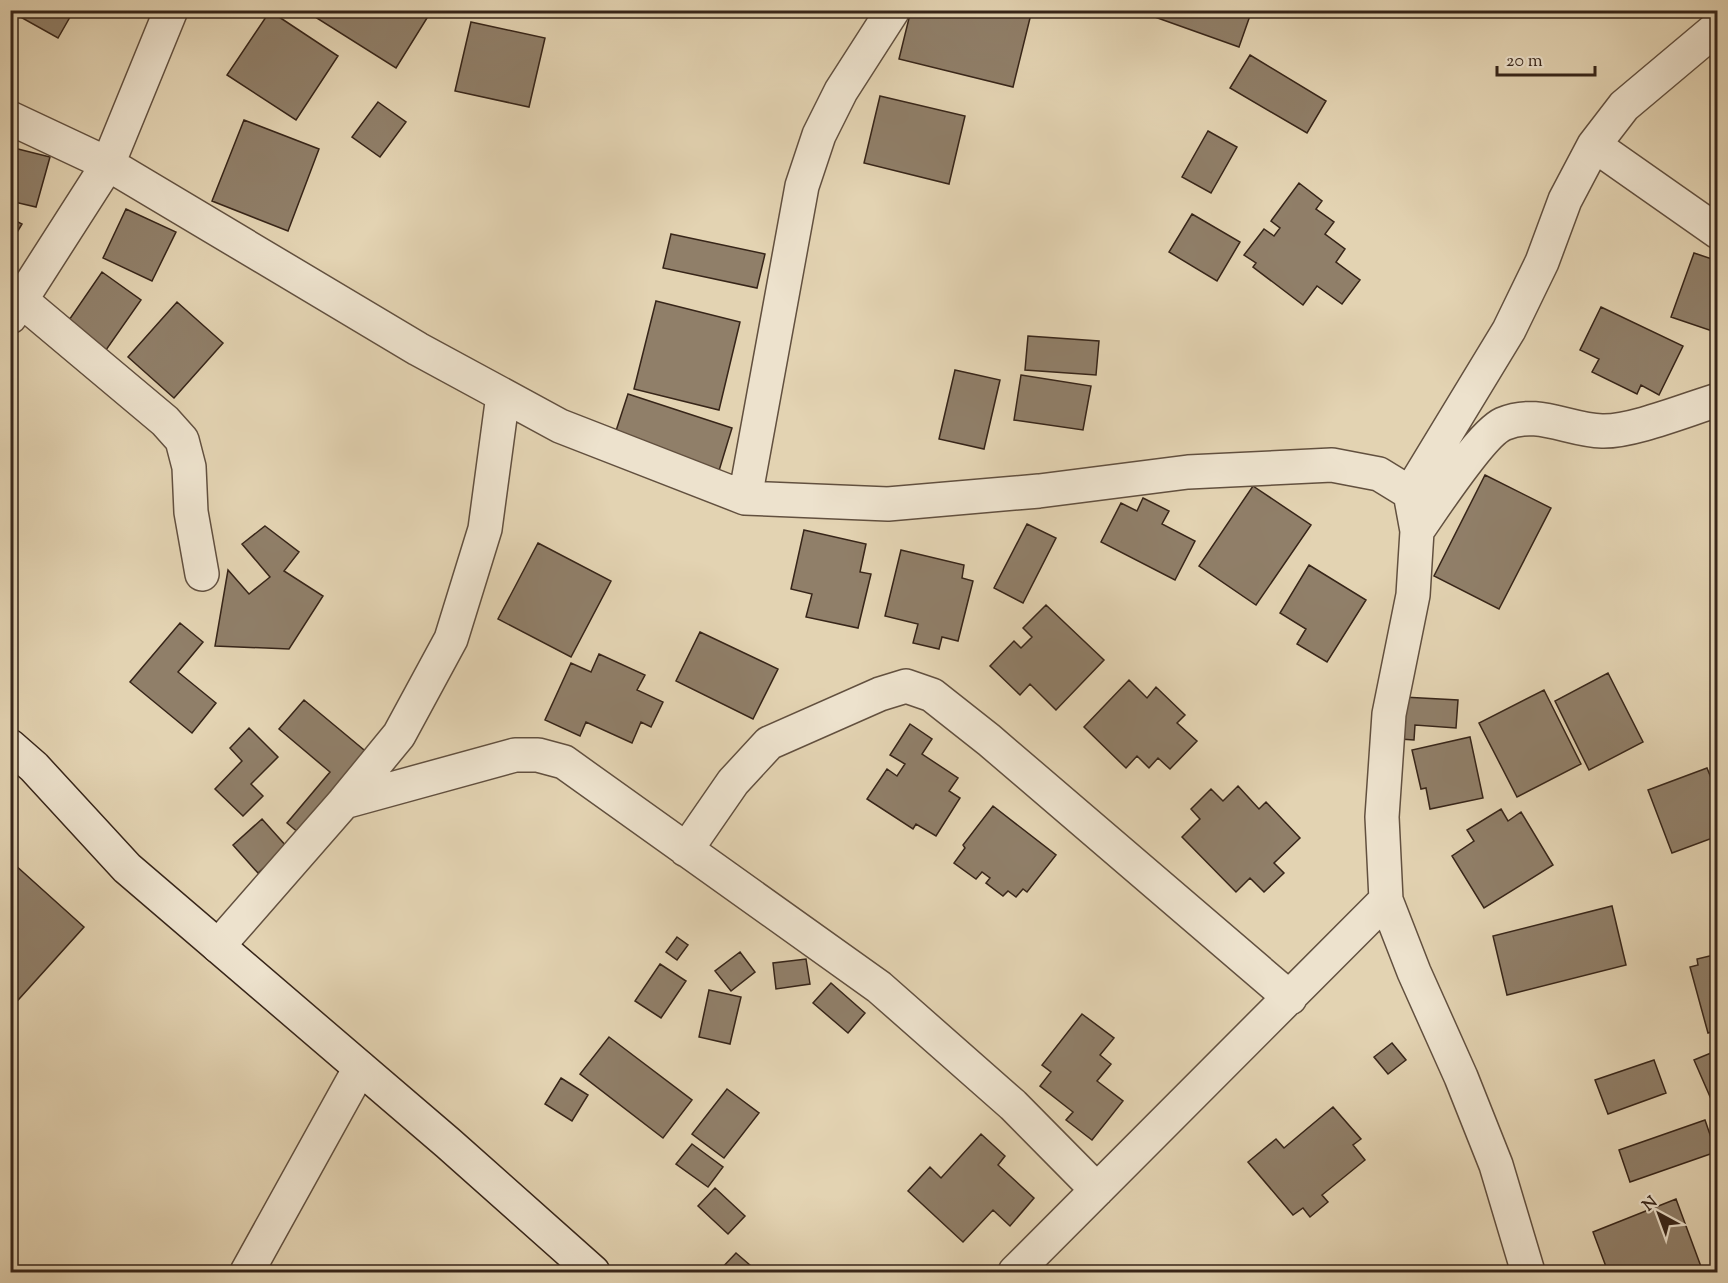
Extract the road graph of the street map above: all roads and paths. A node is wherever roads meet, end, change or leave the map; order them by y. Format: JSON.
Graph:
{"nodes":[{"id":1,"x":171,"y":10,"type":"edge"},
{"id":2,"x":893,"y":10,"type":"edge"},
{"id":3,"x":1718,"y":27,"type":"edge"},
{"id":4,"x":10,"y":118,"type":"edge"},
{"id":5,"x":1594,"y":145,"type":"junction"},
{"id":6,"x":108,"y":164,"type":"junction"},
{"id":7,"x":1718,"y":232,"type":"edge"},
{"id":8,"x":16,"y":309,"type":"edge"},
{"id":9,"x":503,"y":395,"type":"junction"},
{"id":10,"x":1718,"y":400,"type":"edge"},
{"id":11,"x":1410,"y":494,"type":"junction"},
{"id":12,"x":745,"y":498,"type":"junction"},
{"id":13,"x":1418,"y":531,"type":"junction"},
{"id":14,"x":202,"y":574,"type":"dead end"},
{"id":15,"x":10,"y":746,"type":"edge"},
{"id":16,"x":344,"y":802,"type":"junction"},
{"id":17,"x":686,"y":850,"type":"junction"},
{"id":18,"x":1386,"y":900,"type":"junction"},
{"id":19,"x":218,"y":946,"type":"junction"},
{"id":20,"x":1290,"y":998,"type":"junction"},
{"id":21,"x":360,"y":1068,"type":"junction"},
{"id":22,"x":1097,"y":1190,"type":"junction"},
{"id":23,"x":247,"y":1272,"type":"edge"},
{"id":24,"x":593,"y":1272,"type":"edge"},
{"id":25,"x":1016,"y":1272,"type":"edge"},
{"id":26,"x":1528,"y":1272,"type":"edge"}],
"edges":[{"from":1,"to":6,"type":"street"},
{"from":2,"to":12,"type":"street"},
{"from":3,"to":5,"type":"street"},
{"from":4,"to":6,"type":"street"},
{"from":5,"to":7,"type":"street"},
{"from":5,"to":11,"type":"street"},
{"from":6,"to":8,"type":"street"},
{"from":6,"to":9,"type":"street"},
{"from":8,"to":14,"type":"street"},
{"from":9,"to":12,"type":"street"},
{"from":9,"to":16,"type":"street"},
{"from":10,"to":13,"type":"street"},
{"from":11,"to":12,"type":"street"},
{"from":11,"to":13,"type":"street"},
{"from":13,"to":18,"type":"street"},
{"from":15,"to":19,"type":"street"},
{"from":16,"to":17,"type":"street"},
{"from":16,"to":19,"type":"street"},
{"from":17,"to":20,"type":"street"},
{"from":17,"to":22,"type":"street"},
{"from":18,"to":20,"type":"street"},
{"from":18,"to":26,"type":"street"},
{"from":19,"to":21,"type":"street"},
{"from":20,"to":22,"type":"street"},
{"from":21,"to":23,"type":"street"},
{"from":21,"to":24,"type":"street"},
{"from":22,"to":25,"type":"street"}]}
